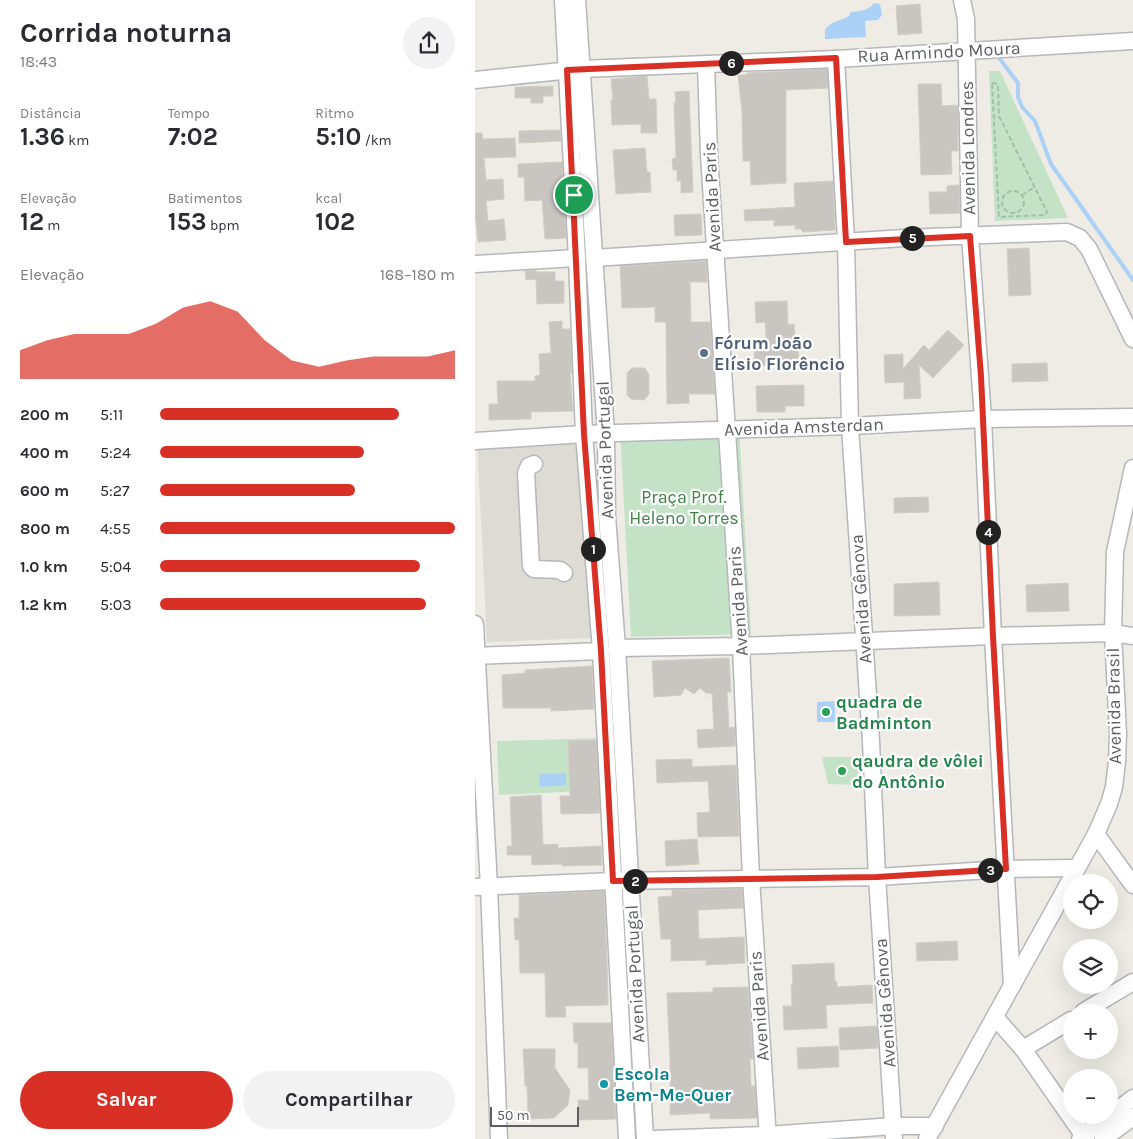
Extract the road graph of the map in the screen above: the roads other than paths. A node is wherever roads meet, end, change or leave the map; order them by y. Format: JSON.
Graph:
{"nodes":[{"id":1,"x":563,"y":0,"type":"edge"},
{"id":2,"x":577,"y":0,"type":"edge"},
{"id":3,"x":962,"y":0,"type":"edge"},
{"id":4,"x":1133,"y":41,"type":"edge"},
{"id":5,"x":965,"y":50,"type":"junction"},
{"id":6,"x":836,"y":58,"type":"junction"},
{"id":7,"x":706,"y":64,"type":"junction"},
{"id":8,"x":574,"y":70,"type":"junction"},
{"id":9,"x":475,"y":80,"type":"edge"},
{"id":10,"x":970,"y":236,"type":"junction"},
{"id":11,"x":846,"y":242,"type":"junction"},
{"id":12,"x":715,"y":250,"type":"junction"},
{"id":13,"x":577,"y":258,"type":"junction"},
{"id":14,"x":594,"y":258,"type":"junction"},
{"id":15,"x":475,"y":264,"type":"edge"},
{"id":16,"x":1133,"y":339,"type":"edge"},
{"id":17,"x":1133,"y":417,"type":"edge"},
{"id":18,"x":983,"y":419,"type":"junction"},
{"id":19,"x":850,"y":426,"type":"junction"},
{"id":20,"x":727,"y":430,"type":"junction"},
{"id":21,"x":584,"y":434,"type":"junction"},
{"id":22,"x":606,"y":434,"type":"junction"},
{"id":23,"x":475,"y":441,"type":"edge"},
{"id":24,"x":534,"y":464,"type":"dead end"},
{"id":25,"x":1133,"y":468,"type":"edge"},
{"id":26,"x":564,"y":573,"type":"dead end"},
{"id":27,"x":475,"y":624,"type":"edge"},
{"id":28,"x":1113,"y":634,"type":"junction"},
{"id":29,"x":993,"y":636,"type":"junction"},
{"id":30,"x":1133,"y":636,"type":"edge"},
{"id":31,"x":864,"y":640,"type":"junction"},
{"id":32,"x":741,"y":646,"type":"junction"},
{"id":33,"x":617,"y":648,"type":"junction"},
{"id":34,"x":601,"y":651,"type":"junction"},
{"id":35,"x":476,"y":656,"type":"edge"},
{"id":36,"x":1096,"y":834,"type":"junction"},
{"id":37,"x":1076,"y":868,"type":"junction"},
{"id":38,"x":1006,"y":869,"type":"junction"},
{"id":39,"x":877,"y":877,"type":"junction"},
{"id":40,"x":751,"y":878,"type":"junction"},
{"id":41,"x":621,"y":881,"type":"junction"},
{"id":42,"x":1133,"y":885,"type":"edge"},
{"id":43,"x":482,"y":887,"type":"edge"},
{"id":44,"x":1133,"y":982,"type":"edge"},
{"id":45,"x":1012,"y":986,"type":"junction"},
{"id":46,"x":1096,"y":1004,"type":"edge"},
{"id":47,"x":995,"y":1016,"type":"junction"},
{"id":48,"x":1063,"y":1025,"type":"edge"},
{"id":49,"x":1023,"y":1049,"type":"junction"},
{"id":50,"x":1133,"y":1098,"type":"edge"},
{"id":51,"x":1133,"y":1117,"type":"edge"},
{"id":52,"x":931,"y":1132,"type":"edge"},
{"id":53,"x":894,"y":1133,"type":"edge"},
{"id":54,"x":767,"y":1137,"type":"edge"},
{"id":55,"x":1083,"y":1138,"type":"edge"},
{"id":56,"x":499,"y":1139,"type":"edge"},
{"id":57,"x":627,"y":1139,"type":"edge"},
{"id":58,"x":645,"y":1139,"type":"edge"},
{"id":59,"x":654,"y":1139,"type":"edge"},
{"id":60,"x":1103,"y":1139,"type":"edge"}],
"edges":[{"from":1,"to":8,"type":"street","name":"Avenida Portugal"},
{"from":2,"to":8,"type":"street","name":"Avenida Portugal"},
{"from":3,"to":5,"type":"street","name":"Avenida Londres"},
{"from":4,"to":5,"type":"street","name":"Rua Armindo Moura"},
{"from":5,"to":6,"type":"street","name":"Rua Armindo Moura"},
{"from":5,"to":10,"type":"street","name":"Avenida Londres"},
{"from":6,"to":7,"type":"street","name":"Rua Armindo Moura"},
{"from":6,"to":11,"type":"street","name":"Avenida Gênova"},
{"from":7,"to":8,"type":"street","name":"Rua Armindo Moura"},
{"from":7,"to":12,"type":"street","name":"Avenida Paris"},
{"from":8,"to":9,"type":"street","name":"Rua Armindo Moura"},
{"from":8,"to":13,"type":"street","name":"Avenida Portugal"},
{"from":8,"to":14,"type":"street","name":"Avenida Portugal"},
{"from":10,"to":11,"type":"street"},
{"from":10,"to":16,"type":"street"},
{"from":10,"to":18,"type":"street","name":"Avenida Londres"},
{"from":11,"to":12,"type":"street"},
{"from":11,"to":19,"type":"street","name":"Avenida Gênova"},
{"from":12,"to":14,"type":"street"},
{"from":12,"to":20,"type":"street","name":"Avenida Paris"},
{"from":13,"to":15,"type":"street"},
{"from":13,"to":21,"type":"street","name":"Avenida Portugal"},
{"from":14,"to":22,"type":"street","name":"Avenida Portugal"},
{"from":17,"to":18,"type":"street","name":"Avenida Amsterdan"},
{"from":18,"to":19,"type":"street","name":"Avenida Amsterdan"},
{"from":18,"to":29,"type":"street","name":"Avenida Londres"},
{"from":19,"to":20,"type":"street","name":"Avenida Amsterdan"},
{"from":19,"to":31,"type":"street","name":"Avenida Gênova"},
{"from":20,"to":22,"type":"street","name":"Avenida Amsterdan"},
{"from":20,"to":32,"type":"street","name":"Avenida Paris"},
{"from":21,"to":22,"type":"street","name":"Avenida Amsterdan"},
{"from":21,"to":23,"type":"street","name":"Avenida Amsterdan"},
{"from":21,"to":34,"type":"street","name":"Avenida Portugal"},
{"from":22,"to":33,"type":"street","name":"Avenida Portugal"},
{"from":24,"to":26,"type":"street"},
{"from":25,"to":28,"type":"street","name":"Avenida Brasil"},
{"from":27,"to":35,"type":"street"},
{"from":28,"to":29,"type":"street"},
{"from":28,"to":30,"type":"street"},
{"from":28,"to":36,"type":"street","name":"Avenida Brasil"},
{"from":29,"to":31,"type":"street"},
{"from":29,"to":38,"type":"street","name":"Avenida Londres"},
{"from":31,"to":32,"type":"street"},
{"from":31,"to":39,"type":"street","name":"Avenida Gênova"},
{"from":32,"to":33,"type":"street"},
{"from":32,"to":40,"type":"street","name":"Avenida Paris"},
{"from":33,"to":41,"type":"street","name":"Avenida Portugal"},
{"from":34,"to":35,"type":"street"},
{"from":34,"to":41,"type":"street","name":"Avenida Portugal"},
{"from":35,"to":43,"type":"street"},
{"from":36,"to":37,"type":"street","name":"Avenida Brasil"},
{"from":36,"to":42,"type":"street"},
{"from":37,"to":38,"type":"street"},
{"from":37,"to":45,"type":"street","name":"Avenida Brasil"},
{"from":38,"to":39,"type":"street"},
{"from":38,"to":45,"type":"street","name":"Avenida Londres"},
{"from":39,"to":40,"type":"street"},
{"from":39,"to":53,"type":"street","name":"Avenida Gênova"},
{"from":40,"to":41,"type":"street"},
{"from":40,"to":54,"type":"street","name":"Avenida Paris"},
{"from":41,"to":43,"type":"street"},
{"from":41,"to":57,"type":"street","name":"Avenida Portugal"},
{"from":41,"to":58,"type":"street","name":"Avenida Portugal"},
{"from":43,"to":56,"type":"street"},
{"from":44,"to":46,"type":"street"},
{"from":45,"to":47,"type":"street","name":"Avenida Brasil"},
{"from":47,"to":49,"type":"street"},
{"from":47,"to":52,"type":"street","name":"Avenida Brasil"},
{"from":48,"to":49,"type":"street"},
{"from":49,"to":55,"type":"street"},
{"from":50,"to":55,"type":"street"},
{"from":51,"to":60,"type":"street"},
{"from":52,"to":53,"type":"street"},
{"from":53,"to":54,"type":"street"},
{"from":54,"to":59,"type":"street"}]}
